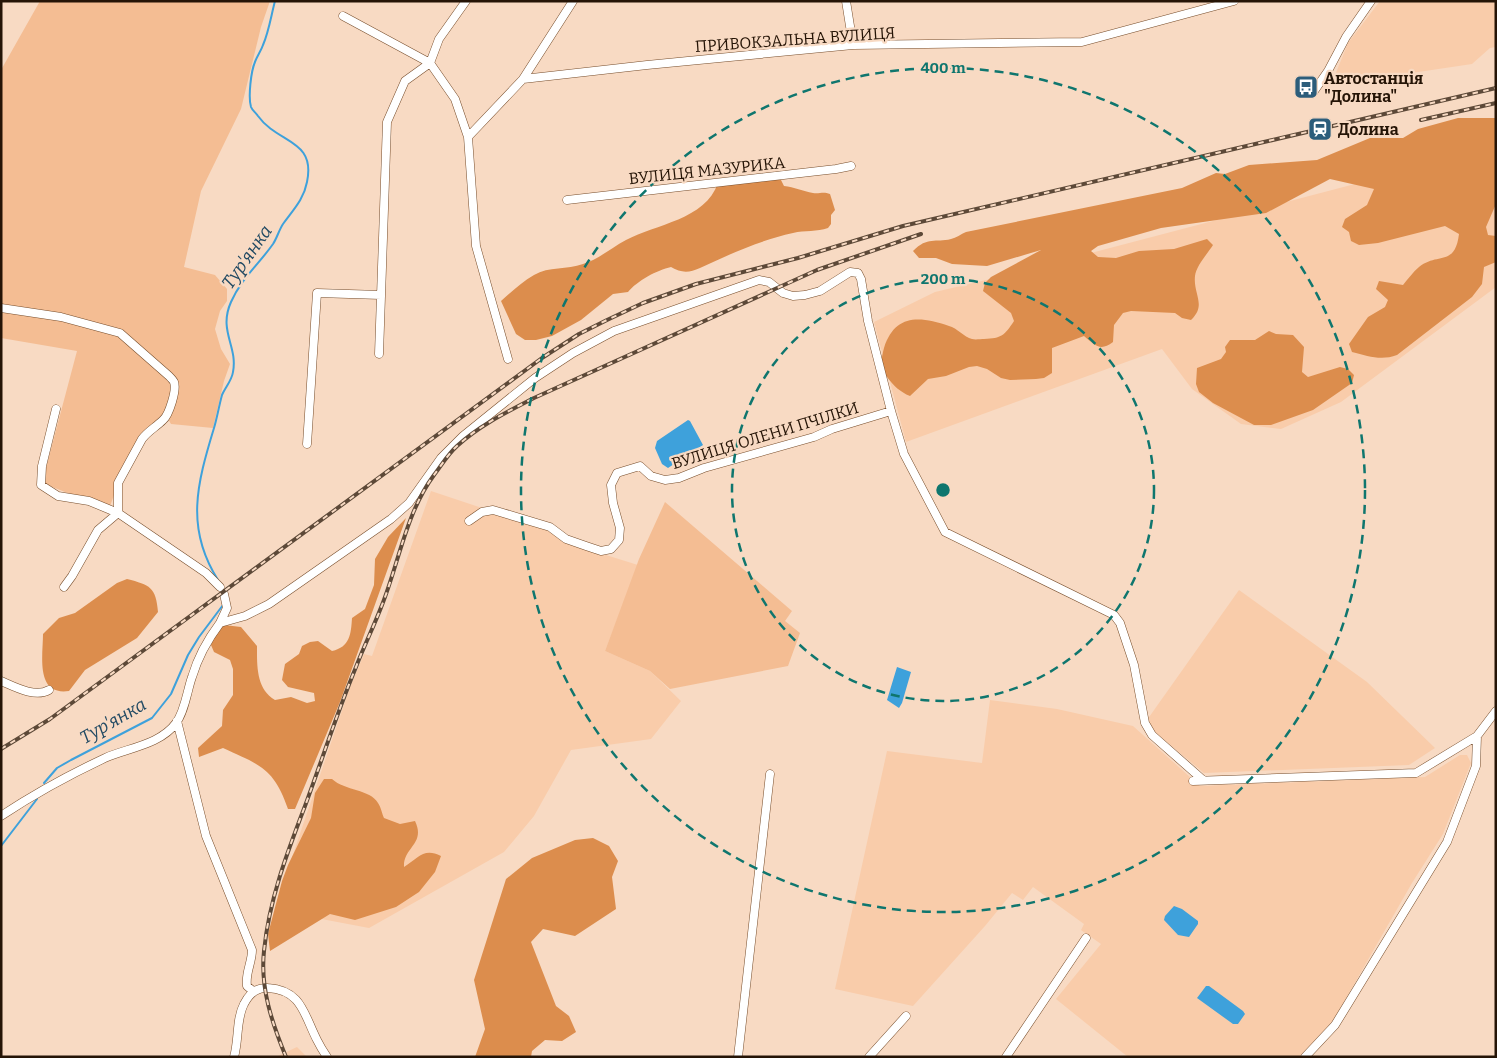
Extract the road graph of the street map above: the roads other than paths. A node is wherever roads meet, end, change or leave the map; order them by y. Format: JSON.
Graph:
{"nodes":[{"id":1,"x":466,"y":1,"type":"edge"},
{"id":2,"x":573,"y":1,"type":"edge"},
{"id":3,"x":846,"y":1,"type":"edge"},
{"id":4,"x":1234,"y":1,"type":"edge"},
{"id":5,"x":1371,"y":1,"type":"edge"},
{"id":6,"x":343,"y":16,"type":"dead end"},
{"id":7,"x":853,"y":45,"type":"junction"},
{"id":8,"x":430,"y":63,"type":"junction"},
{"id":9,"x":523,"y":79,"type":"junction"},
{"id":10,"x":1312,"y":94,"type":"dead end"},
{"id":11,"x":468,"y":137,"type":"junction"},
{"id":12,"x":851,"y":166,"type":"dead end"},
{"id":13,"x":567,"y":200,"type":"dead end"},
{"id":14,"x":381,"y":295,"type":"junction"},
{"id":15,"x":1,"y":308,"type":"edge"},
{"id":16,"x":379,"y":354,"type":"dead end"},
{"id":17,"x":508,"y":359,"type":"dead end"},
{"id":18,"x":56,"y":409,"type":"dead end"},
{"id":19,"x":891,"y":411,"type":"junction"},
{"id":20,"x":307,"y":444,"type":"dead end"},
{"id":21,"x":118,"y":514,"type":"junction"},
{"id":22,"x":469,"y":521,"type":"dead end"},
{"id":23,"x":64,"y":587,"type":"dead end"},
{"id":24,"x":220,"y":623,"type":"junction"},
{"id":25,"x":1,"y":681,"type":"edge"},
{"id":26,"x":49,"y":690,"type":"dead end"},
{"id":27,"x":1496,"y":711,"type":"edge"},
{"id":28,"x":1493,"y":719,"type":"edge"},
{"id":29,"x":177,"y":722,"type":"junction"},
{"id":30,"x":1477,"y":736,"type":"junction"},
{"id":31,"x":770,"y":774,"type":"dead end"},
{"id":32,"x":1203,"y":780,"type":"junction"},
{"id":33,"x":1193,"y":781,"type":"dead end"},
{"id":34,"x":1,"y":816,"type":"edge"},
{"id":35,"x":1086,"y":938,"type":"dead end"},
{"id":36,"x":254,"y":991,"type":"junction"},
{"id":37,"x":906,"y":1016,"type":"dead end"},
{"id":38,"x":234,"y":1057,"type":"edge"},
{"id":39,"x":327,"y":1057,"type":"edge"},
{"id":40,"x":738,"y":1057,"type":"edge"},
{"id":41,"x":868,"y":1057,"type":"edge"},
{"id":42,"x":1006,"y":1057,"type":"edge"},
{"id":43,"x":1305,"y":1057,"type":"edge"}],
"edges":[{"from":1,"to":8,"type":"street"},
{"from":2,"to":9,"type":"street"},
{"from":3,"to":7,"type":"street"},
{"from":4,"to":7,"type":"street","name":"ПРИВОКЗАЛЬНА ВУЛИЦЯ"},
{"from":5,"to":10,"type":"street"},
{"from":6,"to":8,"type":"street"},
{"from":7,"to":9,"type":"street","name":"ПРИВОКЗАЛЬНА ВУЛИЦЯ"},
{"from":8,"to":11,"type":"street"},
{"from":8,"to":14,"type":"street"},
{"from":9,"to":11,"type":"street"},
{"from":11,"to":17,"type":"street"},
{"from":12,"to":13,"type":"street","name":"ВУЛИЦЯ МАЗУРИКА"},
{"from":14,"to":16,"type":"street"},
{"from":14,"to":20,"type":"street"},
{"from":15,"to":21,"type":"street"},
{"from":18,"to":21,"type":"street"},
{"from":19,"to":22,"type":"street","name":"ВУЛИЦЯ ОЛЕНИ ПЧІЛКИ"},
{"from":19,"to":24,"type":"street"},
{"from":19,"to":32,"type":"street"},
{"from":21,"to":23,"type":"street"},
{"from":21,"to":24,"type":"street"},
{"from":24,"to":29,"type":"street"},
{"from":25,"to":26,"type":"street"},
{"from":27,"to":28,"type":"street"},
{"from":28,"to":30,"type":"street"},
{"from":29,"to":34,"type":"street"},
{"from":29,"to":36,"type":"street"},
{"from":30,"to":32,"type":"street"},
{"from":30,"to":43,"type":"street"},
{"from":31,"to":40,"type":"street"},
{"from":32,"to":33,"type":"street"},
{"from":35,"to":42,"type":"street"},
{"from":36,"to":38,"type":"street"},
{"from":36,"to":39,"type":"street"},
{"from":37,"to":41,"type":"street"}]}
